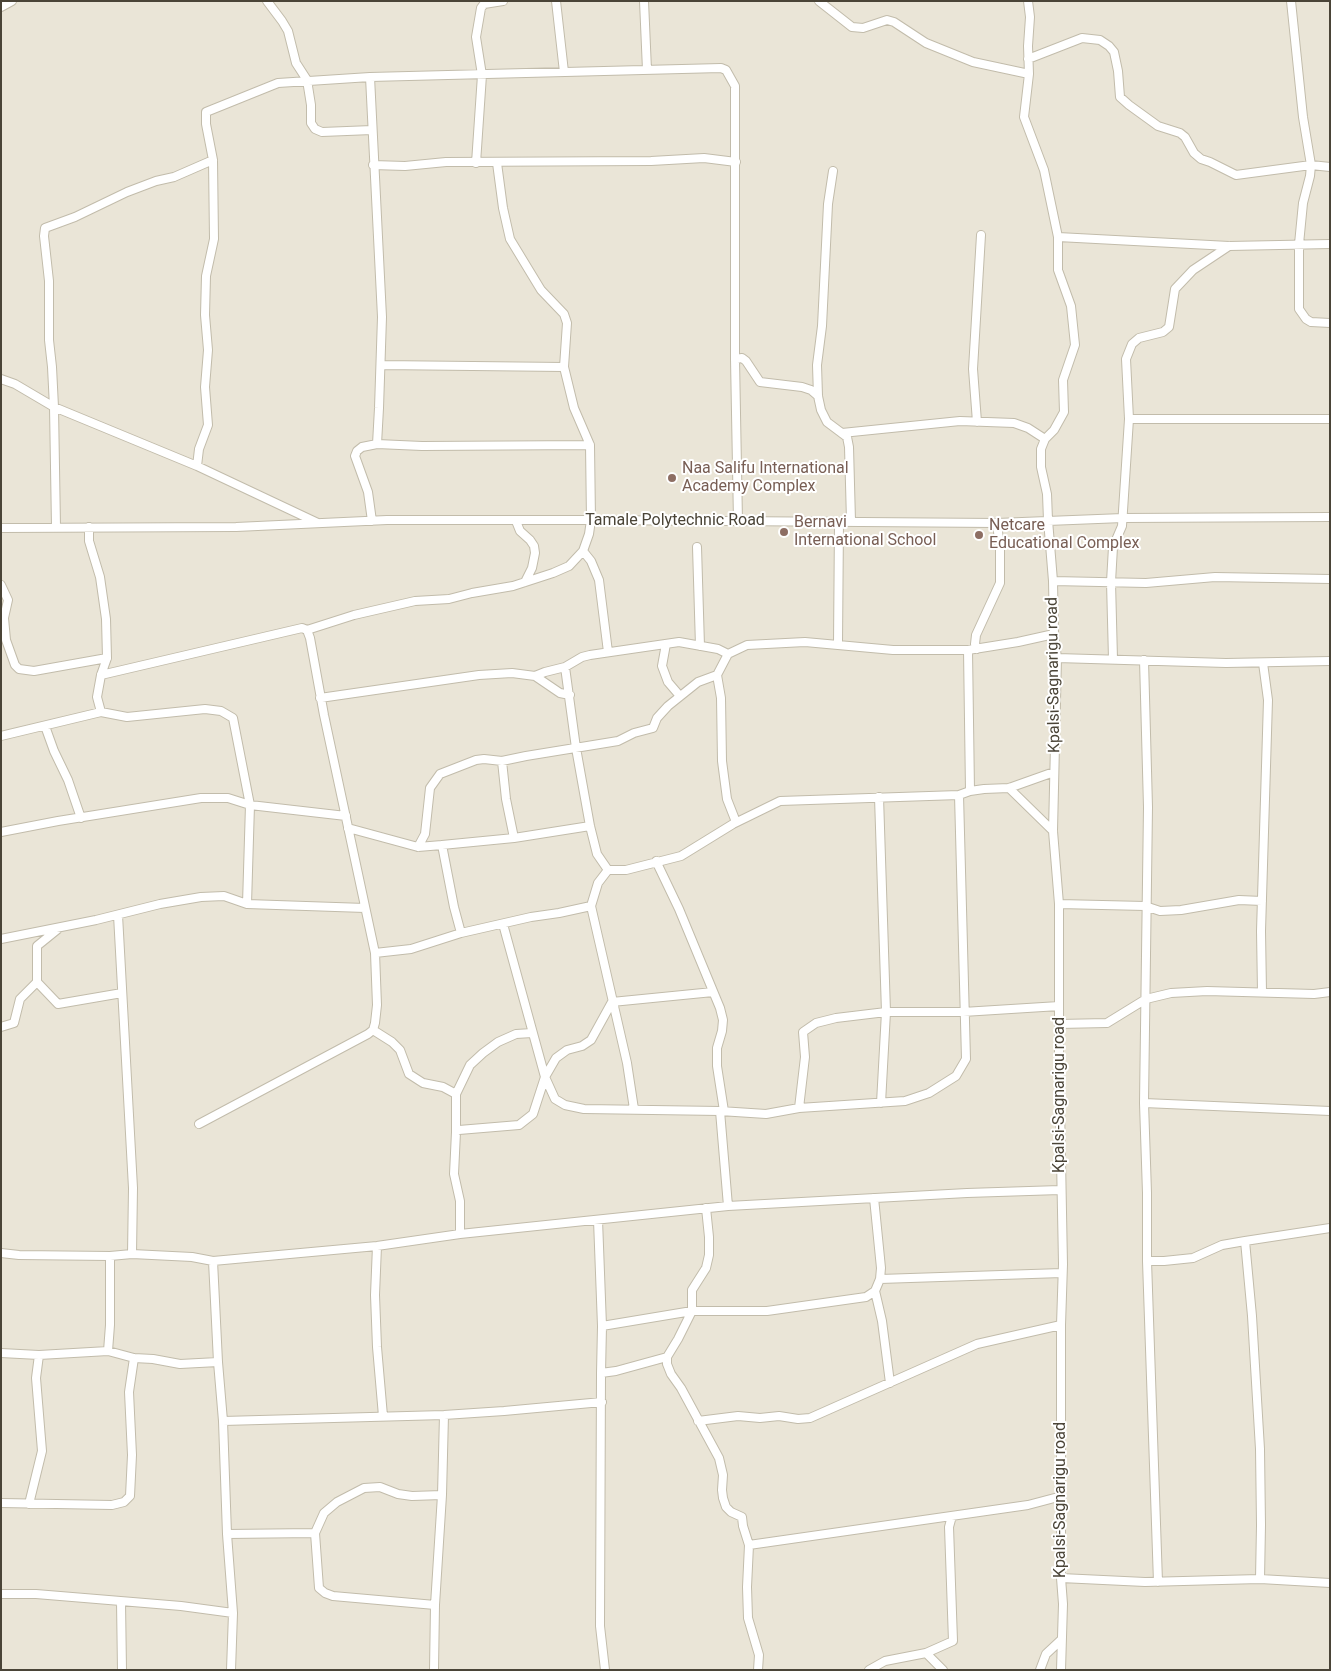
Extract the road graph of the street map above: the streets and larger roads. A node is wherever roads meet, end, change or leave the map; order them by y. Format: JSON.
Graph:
{"nodes":[{"id":1,"x":12,"y":1,"type":"edge"},
{"id":2,"x":267,"y":1,"type":"edge"},
{"id":3,"x":503,"y":1,"type":"edge"},
{"id":4,"x":556,"y":1,"type":"edge"},
{"id":5,"x":644,"y":1,"type":"edge"},
{"id":6,"x":819,"y":1,"type":"edge"},
{"id":7,"x":1028,"y":1,"type":"edge"},
{"id":8,"x":1291,"y":1,"type":"edge"},
{"id":9,"x":1,"y":7,"type":"edge"},
{"id":10,"x":1028,"y":59,"type":"junction"},
{"id":11,"x":647,"y":70,"type":"junction"},
{"id":12,"x":564,"y":72,"type":"junction"},
{"id":13,"x":1028,"y":74,"type":"junction"},
{"id":14,"x":482,"y":75,"type":"junction"},
{"id":15,"x":370,"y":76,"type":"junction"},
{"id":16,"x":307,"y":80,"type":"junction"},
{"id":17,"x":372,"y":130,"type":"junction"},
{"id":18,"x":213,"y":160,"type":"junction"},
{"id":19,"x":736,"y":162,"type":"junction"},
{"id":20,"x":476,"y":163,"type":"junction"},
{"id":21,"x":497,"y":163,"type":"junction"},
{"id":22,"x":374,"y":165,"type":"junction"},
{"id":23,"x":1311,"y":165,"type":"junction"},
{"id":24,"x":1330,"y":167,"type":"edge"},
{"id":25,"x":833,"y":171,"type":"dead end"},
{"id":26,"x":981,"y":235,"type":"dead end"},
{"id":27,"x":1058,"y":237,"type":"junction"},
{"id":28,"x":1299,"y":244,"type":"junction"},
{"id":29,"x":1330,"y":244,"type":"edge"},
{"id":30,"x":1229,"y":246,"type":"junction"},
{"id":31,"x":1330,"y":323,"type":"edge"},
{"id":32,"x":734,"y":359,"type":"junction"},
{"id":33,"x":381,"y":365,"type":"junction"},
{"id":34,"x":564,"y":367,"type":"junction"},
{"id":35,"x":1,"y":378,"type":"edge"},
{"id":36,"x":818,"y":396,"type":"junction"},
{"id":37,"x":54,"y":407,"type":"junction"},
{"id":38,"x":1330,"y":418,"type":"edge"},
{"id":39,"x":1129,"y":419,"type":"junction"},
{"id":40,"x":977,"y":422,"type":"junction"},
{"id":41,"x":842,"y":433,"type":"junction"},
{"id":42,"x":1045,"y":439,"type":"junction"},
{"id":43,"x":377,"y":444,"type":"junction"},
{"id":44,"x":590,"y":445,"type":"junction"},
{"id":45,"x":197,"y":466,"type":"junction"},
{"id":46,"x":1330,"y":517,"type":"edge"},
{"id":47,"x":1122,"y":518,"type":"junction"},
{"id":48,"x":591,"y":520,"type":"junction"},
{"id":49,"x":1048,"y":520,"type":"junction"},
{"id":50,"x":372,"y":521,"type":"junction"},
{"id":51,"x":516,"y":521,"type":"junction"},
{"id":52,"x":738,"y":521,"type":"junction"},
{"id":53,"x":851,"y":521,"type":"junction"},
{"id":54,"x":839,"y":522,"type":"junction"},
{"id":55,"x":997,"y":523,"type":"junction"},
{"id":56,"x":320,"y":524,"type":"junction"},
{"id":57,"x":89,"y":527,"type":"junction"},
{"id":58,"x":1,"y":528,"type":"edge"},
{"id":59,"x":56,"y":528,"type":"junction"},
{"id":60,"x":697,"y":547,"type":"dead end"},
{"id":61,"x":583,"y":551,"type":"junction"},
{"id":62,"x":1330,"y":579,"type":"edge"},
{"id":63,"x":1053,"y":581,"type":"junction"},
{"id":64,"x":525,"y":582,"type":"junction"},
{"id":65,"x":1111,"y":582,"type":"junction"},
{"id":66,"x":1,"y":585,"type":"edge"},
{"id":67,"x":307,"y":630,"type":"junction"},
{"id":68,"x":1054,"y":634,"type":"junction"},
{"id":69,"x":666,"y":644,"type":"junction"},
{"id":70,"x":838,"y":644,"type":"junction"},
{"id":71,"x":700,"y":646,"type":"junction"},
{"id":72,"x":977,"y":649,"type":"junction"},
{"id":73,"x":968,"y":650,"type":"junction"},
{"id":74,"x":608,"y":652,"type":"junction"},
{"id":75,"x":728,"y":654,"type":"junction"},
{"id":76,"x":107,"y":658,"type":"junction"},
{"id":77,"x":1057,"y":658,"type":"junction"},
{"id":78,"x":1113,"y":659,"type":"junction"},
{"id":79,"x":1144,"y":660,"type":"junction"},
{"id":80,"x":1330,"y":661,"type":"edge"},
{"id":81,"x":1263,"y":663,"type":"junction"},
{"id":82,"x":565,"y":667,"type":"junction"},
{"id":83,"x":101,"y":675,"type":"junction"},
{"id":84,"x":717,"y":675,"type":"junction"},
{"id":85,"x":535,"y":676,"type":"junction"},
{"id":86,"x":570,"y":695,"type":"junction"},
{"id":87,"x":680,"y":696,"type":"junction"},
{"id":88,"x":320,"y":698,"type":"junction"},
{"id":89,"x":101,"y":712,"type":"junction"},
{"id":90,"x":44,"y":726,"type":"junction"},
{"id":91,"x":1,"y":736,"type":"edge"},
{"id":92,"x":576,"y":748,"type":"junction"},
{"id":93,"x":502,"y":762,"type":"junction"},
{"id":94,"x":1054,"y":772,"type":"junction"},
{"id":95,"x":1009,"y":788,"type":"junction"},
{"id":96,"x":970,"y":791,"type":"junction"},
{"id":97,"x":959,"y":795,"type":"junction"},
{"id":98,"x":879,"y":797,"type":"junction"},
{"id":99,"x":250,"y":805,"type":"junction"},
{"id":100,"x":346,"y":816,"type":"junction"},
{"id":101,"x":81,"y":818,"type":"junction"},
{"id":102,"x":736,"y":822,"type":"junction"},
{"id":103,"x":590,"y":826,"type":"junction"},
{"id":104,"x":348,"y":828,"type":"junction"},
{"id":105,"x":1053,"y":831,"type":"junction"},
{"id":106,"x":1,"y":832,"type":"edge"},
{"id":107,"x":514,"y":838,"type":"junction"},
{"id":108,"x":442,"y":845,"type":"junction"},
{"id":109,"x":418,"y":847,"type":"junction"},
{"id":110,"x":656,"y":861,"type":"junction"},
{"id":111,"x":608,"y":870,"type":"junction"},
{"id":112,"x":1262,"y":901,"type":"junction"},
{"id":113,"x":247,"y":904,"type":"junction"},
{"id":114,"x":1060,"y":904,"type":"junction"},
{"id":115,"x":591,"y":906,"type":"junction"},
{"id":116,"x":1146,"y":906,"type":"junction"},
{"id":117,"x":365,"y":908,"type":"junction"},
{"id":118,"x":118,"y":915,"type":"junction"},
{"id":119,"x":503,"y":924,"type":"junction"},
{"id":120,"x":61,"y":927,"type":"junction"},
{"id":121,"x":461,"y":934,"type":"junction"},
{"id":122,"x":1,"y":939,"type":"edge"},
{"id":123,"x":375,"y":953,"type":"junction"},
{"id":124,"x":37,"y":982,"type":"junction"},
{"id":125,"x":713,"y":992,"type":"junction"},
{"id":126,"x":1262,"y":992,"type":"junction"},
{"id":127,"x":1330,"y":992,"type":"edge"},
{"id":128,"x":122,"y":993,"type":"junction"},
{"id":129,"x":1146,"y":999,"type":"junction"},
{"id":130,"x":612,"y":1002,"type":"junction"},
{"id":131,"x":1059,"y":1006,"type":"junction"},
{"id":132,"x":886,"y":1012,"type":"junction"},
{"id":133,"x":963,"y":1012,"type":"junction"},
{"id":134,"x":1059,"y":1024,"type":"junction"},
{"id":135,"x":1,"y":1027,"type":"edge"},
{"id":136,"x":373,"y":1030,"type":"junction"},
{"id":137,"x":532,"y":1033,"type":"junction"},
{"id":138,"x":545,"y":1078,"type":"junction"},
{"id":139,"x":456,"y":1094,"type":"junction"},
{"id":140,"x":881,"y":1103,"type":"junction"},
{"id":141,"x":1144,"y":1103,"type":"junction"},
{"id":142,"x":799,"y":1108,"type":"junction"},
{"id":143,"x":634,"y":1109,"type":"junction"},
{"id":144,"x":722,"y":1111,"type":"junction"},
{"id":145,"x":1330,"y":1111,"type":"edge"},
{"id":146,"x":199,"y":1124,"type":"dead end"},
{"id":147,"x":456,"y":1132,"type":"junction"},
{"id":148,"x":1060,"y":1190,"type":"junction"},
{"id":149,"x":874,"y":1198,"type":"junction"},
{"id":150,"x":728,"y":1206,"type":"junction"},
{"id":151,"x":706,"y":1208,"type":"junction"},
{"id":152,"x":598,"y":1220,"type":"junction"},
{"id":153,"x":1330,"y":1228,"type":"edge"},
{"id":154,"x":460,"y":1234,"type":"junction"},
{"id":155,"x":1245,"y":1241,"type":"junction"},
{"id":156,"x":377,"y":1246,"type":"junction"},
{"id":157,"x":1,"y":1253,"type":"edge"},
{"id":158,"x":132,"y":1254,"type":"junction"},
{"id":159,"x":110,"y":1256,"type":"junction"},
{"id":160,"x":213,"y":1261,"type":"junction"},
{"id":161,"x":1147,"y":1261,"type":"junction"},
{"id":162,"x":1062,"y":1273,"type":"junction"},
{"id":163,"x":880,"y":1279,"type":"junction"},
{"id":164,"x":875,"y":1292,"type":"junction"},
{"id":165,"x":692,"y":1311,"type":"junction"},
{"id":166,"x":1061,"y":1325,"type":"junction"},
{"id":167,"x":602,"y":1326,"type":"junction"},
{"id":168,"x":108,"y":1351,"type":"junction"},
{"id":169,"x":1,"y":1353,"type":"edge"},
{"id":170,"x":40,"y":1354,"type":"junction"},
{"id":171,"x":667,"y":1357,"type":"junction"},
{"id":172,"x":134,"y":1358,"type":"junction"},
{"id":173,"x":218,"y":1362,"type":"junction"},
{"id":174,"x":601,"y":1373,"type":"junction"},
{"id":175,"x":890,"y":1383,"type":"junction"},
{"id":176,"x":602,"y":1402,"type":"junction"},
{"id":177,"x":444,"y":1414,"type":"junction"},
{"id":178,"x":383,"y":1416,"type":"junction"},
{"id":179,"x":223,"y":1421,"type":"junction"},
{"id":180,"x":698,"y":1421,"type":"junction"},
{"id":181,"x":442,"y":1495,"type":"junction"},
{"id":182,"x":1062,"y":1496,"type":"junction"},
{"id":183,"x":1,"y":1503,"type":"edge"},
{"id":184,"x":29,"y":1504,"type":"junction"},
{"id":185,"x":952,"y":1516,"type":"junction"},
{"id":186,"x":315,"y":1533,"type":"junction"},
{"id":187,"x":227,"y":1534,"type":"junction"},
{"id":188,"x":749,"y":1546,"type":"junction"},
{"id":189,"x":1060,"y":1578,"type":"junction"},
{"id":190,"x":1260,"y":1579,"type":"junction"},
{"id":191,"x":1158,"y":1582,"type":"junction"},
{"id":192,"x":1330,"y":1583,"type":"edge"},
{"id":193,"x":1,"y":1594,"type":"edge"},
{"id":194,"x":120,"y":1602,"type":"junction"},
{"id":195,"x":435,"y":1605,"type":"junction"},
{"id":196,"x":233,"y":1613,"type":"junction"},
{"id":197,"x":1061,"y":1640,"type":"junction"},
{"id":198,"x":926,"y":1653,"type":"junction"},
{"id":199,"x":122,"y":1670,"type":"edge"},
{"id":200,"x":231,"y":1670,"type":"edge"},
{"id":201,"x":434,"y":1670,"type":"edge"},
{"id":202,"x":605,"y":1670,"type":"edge"},
{"id":203,"x":758,"y":1670,"type":"edge"},
{"id":204,"x":869,"y":1670,"type":"edge"},
{"id":205,"x":943,"y":1670,"type":"edge"},
{"id":206,"x":1040,"y":1670,"type":"edge"},
{"id":207,"x":1061,"y":1670,"type":"edge"}],
"edges":[{"from":1,"to":9,"type":"street"},
{"from":2,"to":16,"type":"street"},
{"from":3,"to":14,"type":"street"},
{"from":4,"to":12,"type":"street"},
{"from":5,"to":11,"type":"street"},
{"from":6,"to":13,"type":"street"},
{"from":7,"to":10,"type":"street"},
{"from":8,"to":23,"type":"street"},
{"from":10,"to":13,"type":"street"},
{"from":10,"to":23,"type":"street"},
{"from":11,"to":12,"type":"street"},
{"from":11,"to":19,"type":"street"},
{"from":12,"to":14,"type":"street"},
{"from":13,"to":27,"type":"street"},
{"from":14,"to":15,"type":"street"},
{"from":14,"to":20,"type":"street"},
{"from":15,"to":16,"type":"street"},
{"from":15,"to":17,"type":"street"},
{"from":16,"to":17,"type":"street"},
{"from":16,"to":18,"type":"street"},
{"from":17,"to":22,"type":"street"},
{"from":18,"to":37,"type":"street"},
{"from":18,"to":45,"type":"street"},
{"from":19,"to":21,"type":"street"},
{"from":19,"to":32,"type":"street"},
{"from":20,"to":21,"type":"street"},
{"from":20,"to":22,"type":"street"},
{"from":21,"to":34,"type":"street"},
{"from":22,"to":33,"type":"street"},
{"from":23,"to":24,"type":"street"},
{"from":23,"to":28,"type":"street"},
{"from":25,"to":36,"type":"street"},
{"from":26,"to":40,"type":"street"},
{"from":27,"to":30,"type":"street"},
{"from":27,"to":42,"type":"street"},
{"from":28,"to":29,"type":"street"},
{"from":28,"to":30,"type":"street"},
{"from":28,"to":31,"type":"street"},
{"from":30,"to":39,"type":"street"},
{"from":32,"to":36,"type":"street"},
{"from":32,"to":52,"type":"street"},
{"from":33,"to":34,"type":"street"},
{"from":33,"to":43,"type":"street"},
{"from":34,"to":44,"type":"street"},
{"from":35,"to":37,"type":"street"},
{"from":36,"to":41,"type":"street"},
{"from":37,"to":45,"type":"street"},
{"from":37,"to":59,"type":"street"},
{"from":38,"to":39,"type":"street"},
{"from":39,"to":47,"type":"street"},
{"from":40,"to":41,"type":"street"},
{"from":40,"to":42,"type":"street"},
{"from":41,"to":53,"type":"street"},
{"from":42,"to":49,"type":"street","name":"Kpalsi-Sagnarigu road"},
{"from":43,"to":44,"type":"street"},
{"from":43,"to":50,"type":"street"},
{"from":44,"to":48,"type":"street"},
{"from":45,"to":56,"type":"street"},
{"from":46,"to":47,"type":"street","name":"Tamale Polytechnic Road"},
{"from":47,"to":49,"type":"street","name":"Tamale Polytechnic Road"},
{"from":47,"to":65,"type":"street"},
{"from":48,"to":51,"type":"street","name":"Tamale Polytechnic Road"},
{"from":48,"to":52,"type":"street","name":"Tamale Polytechnic Road"},
{"from":48,"to":61,"type":"street"},
{"from":49,"to":55,"type":"street","name":"Tamale Polytechnic Road"},
{"from":49,"to":63,"type":"street","name":"Kpalsi-Sagnarigu road"},
{"from":50,"to":51,"type":"street","name":"Tamale Polytechnic Road"},
{"from":50,"to":56,"type":"street","name":"Tamale Polytechnic Road"},
{"from":51,"to":64,"type":"street"},
{"from":52,"to":54,"type":"street","name":"Tamale Polytechnic Road"},
{"from":53,"to":54,"type":"street","name":"Tamale Polytechnic Road"},
{"from":53,"to":55,"type":"street","name":"Tamale Polytechnic Road"},
{"from":54,"to":70,"type":"street"},
{"from":55,"to":72,"type":"street"},
{"from":56,"to":57,"type":"street","name":"Tamale Polytechnic Road"},
{"from":57,"to":59,"type":"street","name":"Tamale Polytechnic Road"},
{"from":57,"to":76,"type":"street"},
{"from":58,"to":59,"type":"street","name":"Tamale Polytechnic Road"},
{"from":60,"to":71,"type":"street"},
{"from":61,"to":64,"type":"street"},
{"from":61,"to":74,"type":"street"},
{"from":62,"to":65,"type":"street"},
{"from":63,"to":65,"type":"street"},
{"from":63,"to":68,"type":"street","name":"Kpalsi-Sagnarigu road"},
{"from":64,"to":67,"type":"street"},
{"from":65,"to":78,"type":"street"},
{"from":66,"to":76,"type":"street"},
{"from":67,"to":83,"type":"street"},
{"from":67,"to":88,"type":"street"},
{"from":68,"to":72,"type":"street"},
{"from":68,"to":77,"type":"street","name":"Kpalsi-Sagnarigu road"},
{"from":69,"to":71,"type":"street"},
{"from":69,"to":74,"type":"street"},
{"from":69,"to":87,"type":"street"},
{"from":70,"to":73,"type":"street"},
{"from":70,"to":75,"type":"street"},
{"from":71,"to":75,"type":"street"},
{"from":72,"to":73,"type":"street"},
{"from":73,"to":96,"type":"street"},
{"from":74,"to":82,"type":"street"},
{"from":75,"to":84,"type":"street"},
{"from":76,"to":83,"type":"street"},
{"from":77,"to":78,"type":"street"},
{"from":77,"to":94,"type":"street","name":"Kpalsi-Sagnarigu road"},
{"from":78,"to":79,"type":"street"},
{"from":79,"to":81,"type":"street"},
{"from":79,"to":116,"type":"street"},
{"from":80,"to":81,"type":"street"},
{"from":81,"to":112,"type":"street"},
{"from":82,"to":85,"type":"street"},
{"from":82,"to":86,"type":"street"},
{"from":83,"to":89,"type":"street"},
{"from":84,"to":87,"type":"street"},
{"from":84,"to":102,"type":"street"},
{"from":85,"to":86,"type":"street"},
{"from":85,"to":88,"type":"street"},
{"from":86,"to":92,"type":"street"},
{"from":87,"to":92,"type":"street"},
{"from":88,"to":100,"type":"street"},
{"from":89,"to":90,"type":"street"},
{"from":89,"to":99,"type":"street"},
{"from":90,"to":91,"type":"street"},
{"from":90,"to":101,"type":"street"},
{"from":92,"to":93,"type":"street"},
{"from":92,"to":103,"type":"street"},
{"from":93,"to":107,"type":"street"},
{"from":93,"to":109,"type":"street"},
{"from":94,"to":95,"type":"street"},
{"from":94,"to":105,"type":"street","name":"Kpalsi-Sagnarigu road"},
{"from":95,"to":96,"type":"street"},
{"from":95,"to":105,"type":"street"},
{"from":96,"to":97,"type":"street"},
{"from":97,"to":98,"type":"street"},
{"from":97,"to":133,"type":"street"},
{"from":98,"to":102,"type":"street"},
{"from":98,"to":132,"type":"street"},
{"from":99,"to":100,"type":"street"},
{"from":99,"to":101,"type":"street"},
{"from":99,"to":113,"type":"street"},
{"from":100,"to":104,"type":"street"},
{"from":101,"to":106,"type":"street"},
{"from":102,"to":110,"type":"street"},
{"from":103,"to":107,"type":"street"},
{"from":103,"to":111,"type":"street"},
{"from":104,"to":109,"type":"street"},
{"from":104,"to":117,"type":"street"},
{"from":105,"to":114,"type":"street","name":"Kpalsi-Sagnarigu road"},
{"from":107,"to":108,"type":"street"},
{"from":108,"to":109,"type":"street"},
{"from":108,"to":121,"type":"street"},
{"from":110,"to":111,"type":"street"},
{"from":110,"to":125,"type":"street"},
{"from":111,"to":115,"type":"street"},
{"from":112,"to":116,"type":"street"},
{"from":112,"to":126,"type":"street"},
{"from":113,"to":117,"type":"street"},
{"from":113,"to":118,"type":"street"},
{"from":114,"to":116,"type":"street"},
{"from":114,"to":131,"type":"street","name":"Kpalsi-Sagnarigu road"},
{"from":115,"to":119,"type":"street"},
{"from":115,"to":130,"type":"street"},
{"from":116,"to":129,"type":"street"},
{"from":117,"to":123,"type":"street"},
{"from":118,"to":120,"type":"street"},
{"from":118,"to":128,"type":"street"},
{"from":119,"to":121,"type":"street"},
{"from":119,"to":137,"type":"street"},
{"from":120,"to":122,"type":"street"},
{"from":120,"to":124,"type":"street"},
{"from":121,"to":123,"type":"street"},
{"from":123,"to":136,"type":"street"},
{"from":124,"to":128,"type":"street"},
{"from":124,"to":135,"type":"street"},
{"from":125,"to":130,"type":"street"},
{"from":125,"to":144,"type":"street"},
{"from":126,"to":127,"type":"street"},
{"from":126,"to":129,"type":"street"},
{"from":128,"to":158,"type":"street"},
{"from":129,"to":134,"type":"street"},
{"from":129,"to":141,"type":"street"},
{"from":130,"to":138,"type":"street"},
{"from":130,"to":143,"type":"street"},
{"from":131,"to":133,"type":"street"},
{"from":131,"to":134,"type":"street","name":"Kpalsi-Sagnarigu road"},
{"from":132,"to":133,"type":"street"},
{"from":132,"to":140,"type":"street"},
{"from":132,"to":142,"type":"street"},
{"from":133,"to":140,"type":"street"},
{"from":134,"to":148,"type":"street","name":"Kpalsi-Sagnarigu road"},
{"from":136,"to":139,"type":"street"},
{"from":136,"to":146,"type":"street"},
{"from":137,"to":138,"type":"street"},
{"from":137,"to":139,"type":"street"},
{"from":138,"to":143,"type":"street"},
{"from":138,"to":147,"type":"street"},
{"from":139,"to":147,"type":"street"},
{"from":140,"to":142,"type":"street"},
{"from":141,"to":145,"type":"street"},
{"from":141,"to":161,"type":"street"},
{"from":142,"to":144,"type":"street"},
{"from":143,"to":144,"type":"street"},
{"from":144,"to":150,"type":"street"},
{"from":147,"to":154,"type":"street"},
{"from":148,"to":149,"type":"street"},
{"from":148,"to":162,"type":"street","name":"Kpalsi-Sagnarigu road"},
{"from":149,"to":150,"type":"street"},
{"from":149,"to":163,"type":"street"},
{"from":150,"to":151,"type":"street"},
{"from":151,"to":152,"type":"street"},
{"from":151,"to":165,"type":"street"},
{"from":152,"to":154,"type":"street"},
{"from":152,"to":167,"type":"street"},
{"from":153,"to":155,"type":"street"},
{"from":154,"to":156,"type":"street"},
{"from":155,"to":161,"type":"street"},
{"from":155,"to":190,"type":"street"},
{"from":156,"to":160,"type":"street"},
{"from":156,"to":178,"type":"street"},
{"from":157,"to":159,"type":"street"},
{"from":158,"to":159,"type":"street"},
{"from":158,"to":160,"type":"street"},
{"from":159,"to":168,"type":"street"},
{"from":160,"to":173,"type":"street"},
{"from":161,"to":191,"type":"street"},
{"from":162,"to":163,"type":"street"},
{"from":162,"to":166,"type":"street","name":"Kpalsi-Sagnarigu road"},
{"from":163,"to":164,"type":"street"},
{"from":164,"to":165,"type":"street"},
{"from":164,"to":175,"type":"street"},
{"from":165,"to":167,"type":"street"},
{"from":165,"to":171,"type":"street"},
{"from":166,"to":175,"type":"street"},
{"from":166,"to":182,"type":"street","name":"Kpalsi-Sagnarigu road"},
{"from":167,"to":174,"type":"street"},
{"from":168,"to":170,"type":"street"},
{"from":168,"to":172,"type":"street"},
{"from":169,"to":170,"type":"street"},
{"from":170,"to":184,"type":"street"},
{"from":171,"to":174,"type":"street"},
{"from":171,"to":180,"type":"street"},
{"from":172,"to":173,"type":"street"},
{"from":172,"to":184,"type":"street"},
{"from":173,"to":179,"type":"street"},
{"from":174,"to":176,"type":"street"},
{"from":175,"to":180,"type":"street"},
{"from":176,"to":177,"type":"street"},
{"from":176,"to":202,"type":"street"},
{"from":177,"to":178,"type":"street"},
{"from":177,"to":181,"type":"street"},
{"from":178,"to":179,"type":"street"},
{"from":179,"to":187,"type":"street"},
{"from":180,"to":188,"type":"street"},
{"from":181,"to":186,"type":"street"},
{"from":181,"to":195,"type":"street"},
{"from":182,"to":185,"type":"street"},
{"from":182,"to":189,"type":"street","name":"Kpalsi-Sagnarigu road"},
{"from":183,"to":184,"type":"street"},
{"from":185,"to":188,"type":"street"},
{"from":185,"to":198,"type":"street"},
{"from":186,"to":187,"type":"street"},
{"from":186,"to":195,"type":"street"},
{"from":187,"to":196,"type":"street"},
{"from":188,"to":203,"type":"street"},
{"from":189,"to":191,"type":"street"},
{"from":189,"to":197,"type":"street","name":"Kpalsi-Sagnarigu road"},
{"from":190,"to":191,"type":"street"},
{"from":190,"to":192,"type":"street"},
{"from":193,"to":194,"type":"street"},
{"from":194,"to":196,"type":"street"},
{"from":194,"to":199,"type":"street"},
{"from":195,"to":201,"type":"street"},
{"from":196,"to":200,"type":"street"},
{"from":197,"to":206,"type":"street"},
{"from":197,"to":207,"type":"street","name":"Kpalsi-Sagnarigu road"},
{"from":198,"to":204,"type":"street"},
{"from":198,"to":205,"type":"street"}]}
